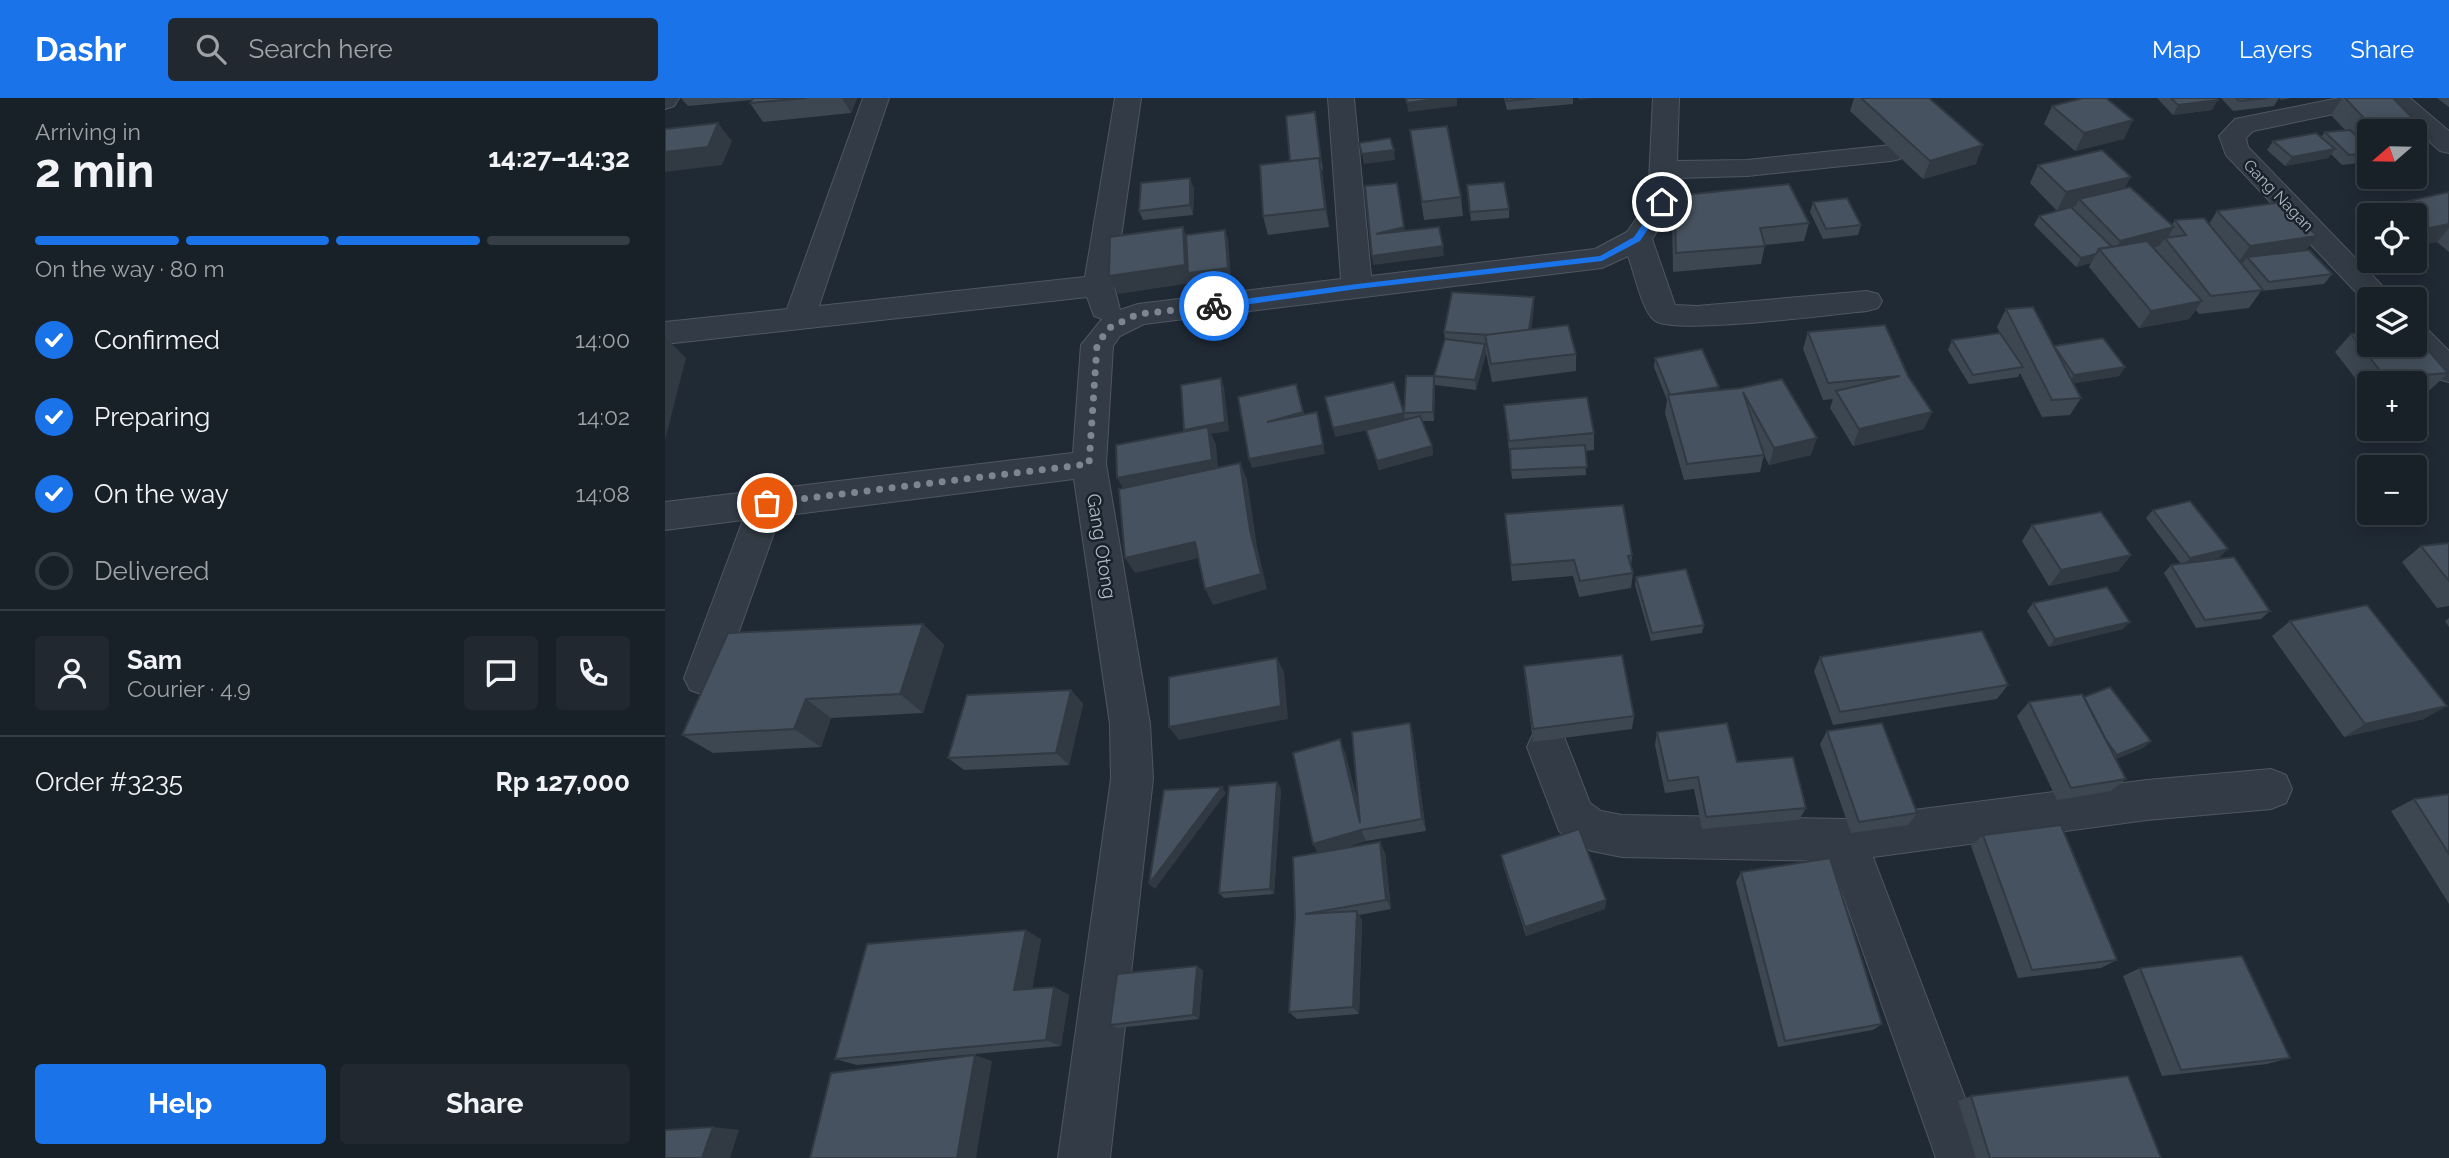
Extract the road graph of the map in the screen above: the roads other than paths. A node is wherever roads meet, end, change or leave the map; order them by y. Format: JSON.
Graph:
{"nodes":[{"id":1,"x":876,"y":98,"type":"edge"},
{"id":2,"x":1128,"y":98,"type":"edge"},
{"id":3,"x":1341,"y":98,"type":"edge"},
{"id":4,"x":1666,"y":98,"type":"edge"},
{"id":5,"x":2377,"y":98,"type":"edge"},
{"id":6,"x":2395,"y":98,"type":"edge"},
{"id":7,"x":2449,"y":145,"type":"edge"},
{"id":8,"x":1891,"y":153,"type":"edge"},
{"id":9,"x":1663,"y":170,"type":"junction"},
{"id":10,"x":1637,"y":239,"type":"junction"},
{"id":11,"x":1099,"y":285,"type":"junction"},
{"id":12,"x":1357,"y":286,"type":"junction"},
{"id":13,"x":2368,"y":287,"type":"edge"},
{"id":14,"x":1867,"y":302,"type":"dead end"},
{"id":15,"x":799,"y":318,"type":"junction"},
{"id":16,"x":1109,"y":328,"type":"junction"},
{"id":17,"x":665,"y":332,"type":"edge"},
{"id":18,"x":2427,"y":348,"type":"edge"},
{"id":19,"x":2449,"y":371,"type":"edge"},
{"id":20,"x":1089,"y":464,"type":"junction"},
{"id":21,"x":767,"y":503,"type":"junction"},
{"id":22,"x":665,"y":516,"type":"edge"},
{"id":23,"x":704,"y":678,"type":"edge"},
{"id":24,"x":1548,"y":747,"type":"edge"},
{"id":25,"x":2271,"y":789,"type":"dead end"},
{"id":26,"x":1845,"y":840,"type":"junction"},
{"id":27,"x":1084,"y":1158,"type":"edge"},
{"id":28,"x":1962,"y":1158,"type":"edge"}],
"edges":[{"from":1,"to":15,"type":"street"},
{"from":2,"to":11,"type":"street"},
{"from":3,"to":12,"type":"street"},
{"from":4,"to":9,"type":"street"},
{"from":5,"to":13,"type":"street","name":"Gang Nagan"},
{"from":6,"to":7,"type":"street"},
{"from":8,"to":9,"type":"street"},
{"from":9,"to":10,"type":"street"},
{"from":10,"to":12,"type":"street"},
{"from":10,"to":14,"type":"street"},
{"from":11,"to":15,"type":"street"},
{"from":11,"to":16,"type":"street"},
{"from":12,"to":16,"type":"street"},
{"from":15,"to":17,"type":"street"},
{"from":16,"to":20,"type":"street","name":"Gang Otong"},
{"from":18,"to":19,"type":"street"},
{"from":20,"to":21,"type":"street"},
{"from":20,"to":27,"type":"street","name":"Gang Otong"},
{"from":21,"to":22,"type":"street"},
{"from":21,"to":23,"type":"street"},
{"from":24,"to":26,"type":"street"},
{"from":25,"to":26,"type":"street"},
{"from":26,"to":28,"type":"street"}]}
